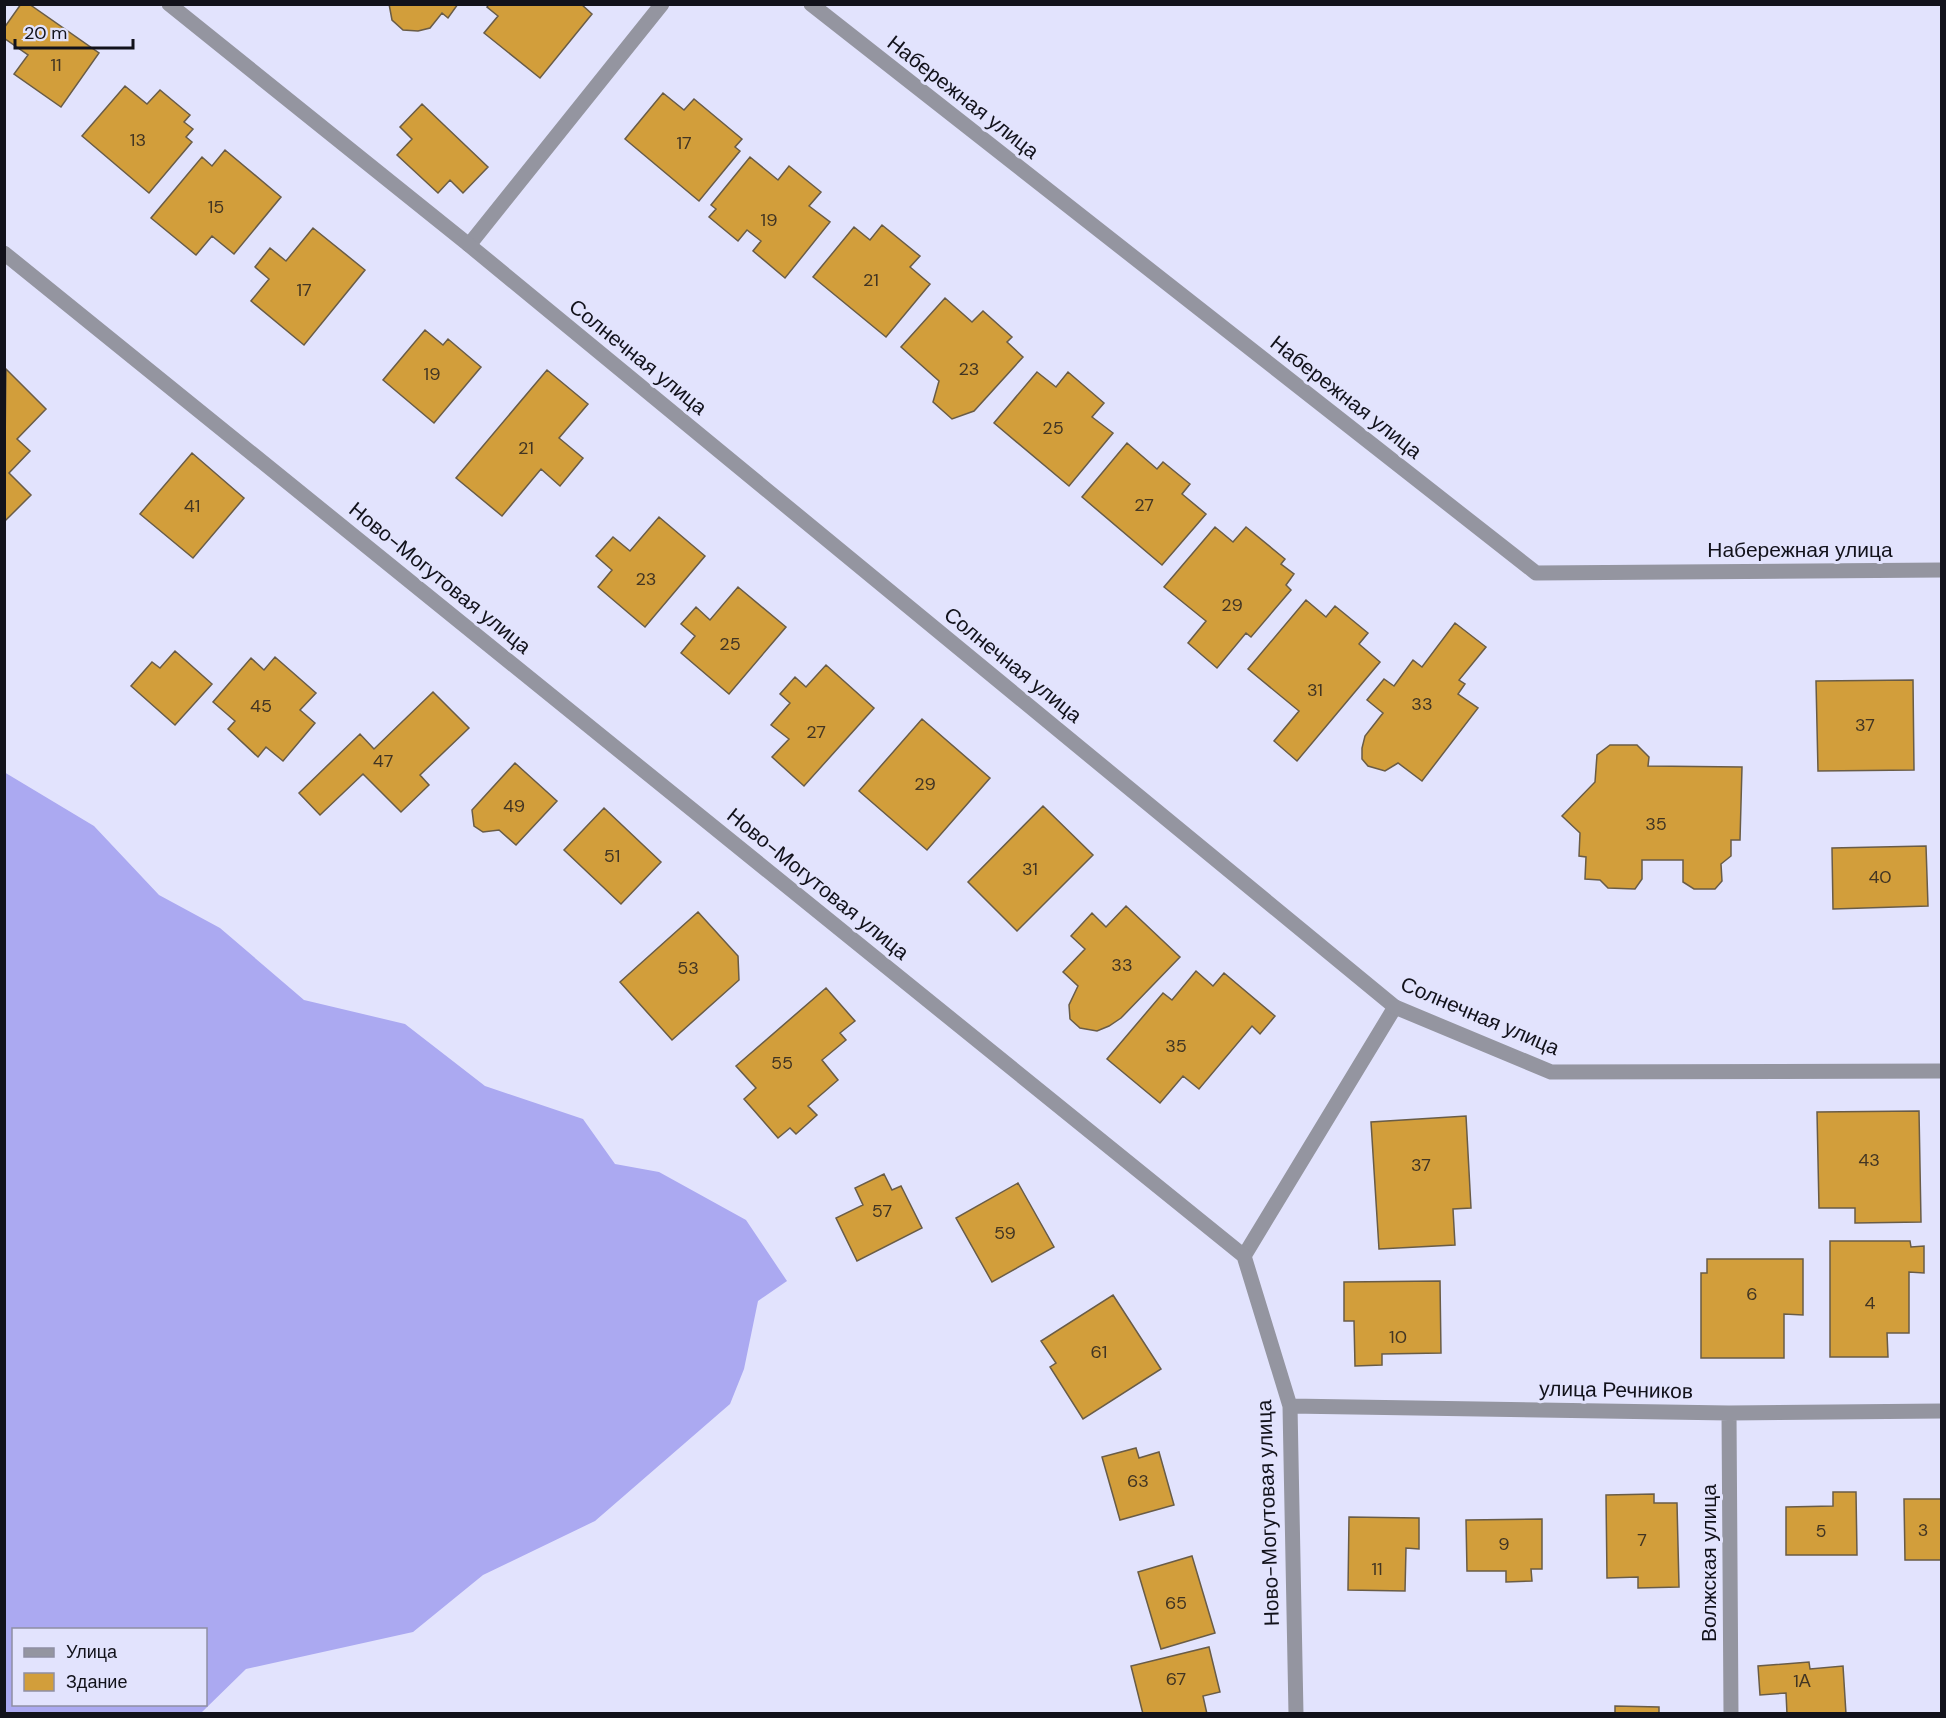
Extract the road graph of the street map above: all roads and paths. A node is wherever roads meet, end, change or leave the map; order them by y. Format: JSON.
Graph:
{"nodes":[{"id":1,"x":169,"y":4,"type":"edge"},
{"id":2,"x":662,"y":4,"type":"edge"},
{"id":3,"x":811,"y":4,"type":"edge"},
{"id":4,"x":469,"y":245,"type":"junction"},
{"id":5,"x":4,"y":253,"type":"edge"},
{"id":6,"x":1941,"y":570,"type":"edge"},
{"id":7,"x":1395,"y":1007,"type":"junction"},
{"id":8,"x":1941,"y":1071,"type":"edge"},
{"id":9,"x":1244,"y":1256,"type":"junction"},
{"id":10,"x":1290,"y":1406,"type":"junction"},
{"id":11,"x":1941,"y":1411,"type":"edge"},
{"id":12,"x":1729,"y":1413,"type":"junction"},
{"id":13,"x":1296,"y":1713,"type":"edge"},
{"id":14,"x":1731,"y":1713,"type":"edge"}],
"edges":[{"from":1,"to":4,"type":"street","name":"Солнечная улица"},
{"from":2,"to":4,"type":"street"},
{"from":3,"to":6,"type":"street","name":"Набережная улица"},
{"from":4,"to":7,"type":"street","name":"Солнечная улица"},
{"from":5,"to":9,"type":"street","name":"Ново-Могутовая улица"},
{"from":7,"to":8,"type":"street","name":"Солнечная улица"},
{"from":7,"to":9,"type":"street"},
{"from":9,"to":10,"type":"street","name":"Ново-Могутовая улица"},
{"from":10,"to":12,"type":"street","name":"улица Речников"},
{"from":10,"to":13,"type":"street","name":"Ново-Могутовая улица"},
{"from":11,"to":12,"type":"street","name":"улица Речников"},
{"from":12,"to":14,"type":"street","name":"Волжская улица"}]}
